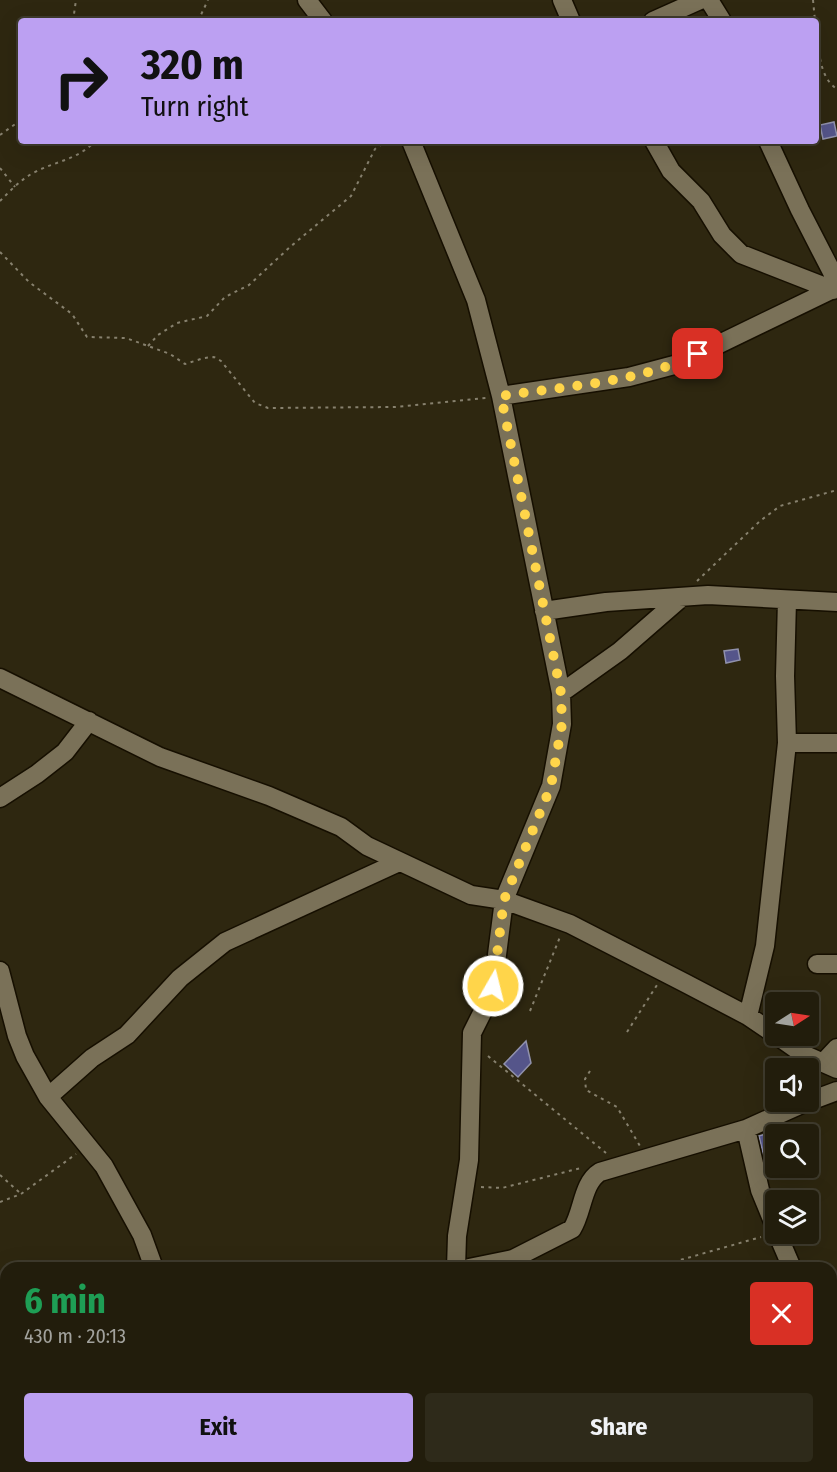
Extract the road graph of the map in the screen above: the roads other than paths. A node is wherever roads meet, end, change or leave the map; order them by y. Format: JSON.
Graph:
{"nodes":[{"id":1,"x":307,"y":0,"type":"edge"},
{"id":2,"x":562,"y":0,"type":"edge"},
{"id":3,"x":700,"y":0,"type":"edge"},
{"id":4,"x":711,"y":0,"type":"edge"},
{"id":5,"x":321,"y":18,"type":"edge"},
{"id":6,"x":570,"y":18,"type":"edge"},
{"id":7,"x":660,"y":18,"type":"edge"},
{"id":8,"x":720,"y":18,"type":"edge"},
{"id":9,"x":412,"y":144,"type":"edge"},
{"id":10,"x":656,"y":144,"type":"edge"},
{"id":11,"x":769,"y":144,"type":"edge"},
{"id":12,"x":836,"y":286,"type":"edge"},
{"id":13,"x":501,"y":396,"type":"junction"},
{"id":14,"x":682,"y":597,"type":"junction"},
{"id":15,"x":787,"y":600,"type":"junction"},
{"id":16,"x":837,"y":602,"type":"edge"},
{"id":17,"x":543,"y":611,"type":"junction"},
{"id":18,"x":0,"y":660,"type":"edge"},
{"id":19,"x":1,"y":678,"type":"edge"},
{"id":20,"x":561,"y":693,"type":"junction"},
{"id":21,"x":89,"y":721,"type":"junction"},
{"id":22,"x":837,"y":742,"type":"edge"},
{"id":23,"x":787,"y":743,"type":"junction"},
{"id":24,"x":0,"y":798,"type":"edge"},
{"id":25,"x":399,"y":862,"type":"junction"},
{"id":26,"x":504,"y":900,"type":"junction"},
{"id":27,"x":817,"y":964,"type":"dead end"},
{"id":28,"x":837,"y":964,"type":"edge"},
{"id":29,"x":0,"y":971,"type":"edge"},
{"id":30,"x":748,"y":1016,"type":"junction"},
{"id":31,"x":765,"y":1028,"type":"edge"},
{"id":32,"x":792,"y":1046,"type":"edge"},
{"id":33,"x":837,"y":1048,"type":"edge"},
{"id":34,"x":830,"y":1066,"type":"edge"},
{"id":35,"x":837,"y":1091,"type":"edge"},
{"id":36,"x":48,"y":1097,"type":"junction"},
{"id":37,"x":746,"y":1130,"type":"junction"},
{"id":38,"x":765,"y":1205,"type":"edge"},
{"id":39,"x":779,"y":1244,"type":"edge"},
{"id":40,"x":152,"y":1262,"type":"edge"},
{"id":41,"x":456,"y":1262,"type":"edge"},
{"id":42,"x":499,"y":1262,"type":"edge"},
{"id":43,"x":789,"y":1262,"type":"edge"}],
"edges":[{"from":1,"to":5,"type":"street"},
{"from":2,"to":6,"type":"street"},
{"from":3,"to":7,"type":"street"},
{"from":4,"to":8,"type":"street"},
{"from":9,"to":13,"type":"street"},
{"from":10,"to":12,"type":"street"},
{"from":11,"to":12,"type":"street"},
{"from":12,"to":13,"type":"street"},
{"from":13,"to":17,"type":"street"},
{"from":14,"to":15,"type":"street"},
{"from":14,"to":17,"type":"street"},
{"from":14,"to":20,"type":"street"},
{"from":15,"to":16,"type":"street"},
{"from":15,"to":23,"type":"street"},
{"from":17,"to":20,"type":"street"},
{"from":18,"to":19,"type":"street"},
{"from":19,"to":21,"type":"street"},
{"from":20,"to":26,"type":"street"},
{"from":21,"to":24,"type":"street"},
{"from":21,"to":25,"type":"street"},
{"from":22,"to":23,"type":"street"},
{"from":23,"to":30,"type":"street"},
{"from":25,"to":26,"type":"street"},
{"from":25,"to":36,"type":"street"},
{"from":26,"to":30,"type":"street"},
{"from":26,"to":41,"type":"street"},
{"from":27,"to":28,"type":"street"},
{"from":29,"to":36,"type":"street"},
{"from":30,"to":31,"type":"street"},
{"from":32,"to":34,"type":"street"},
{"from":33,"to":34,"type":"street"},
{"from":35,"to":37,"type":"street"},
{"from":36,"to":40,"type":"street"},
{"from":37,"to":38,"type":"street"},
{"from":37,"to":42,"type":"street"},
{"from":39,"to":43,"type":"street"}]}
